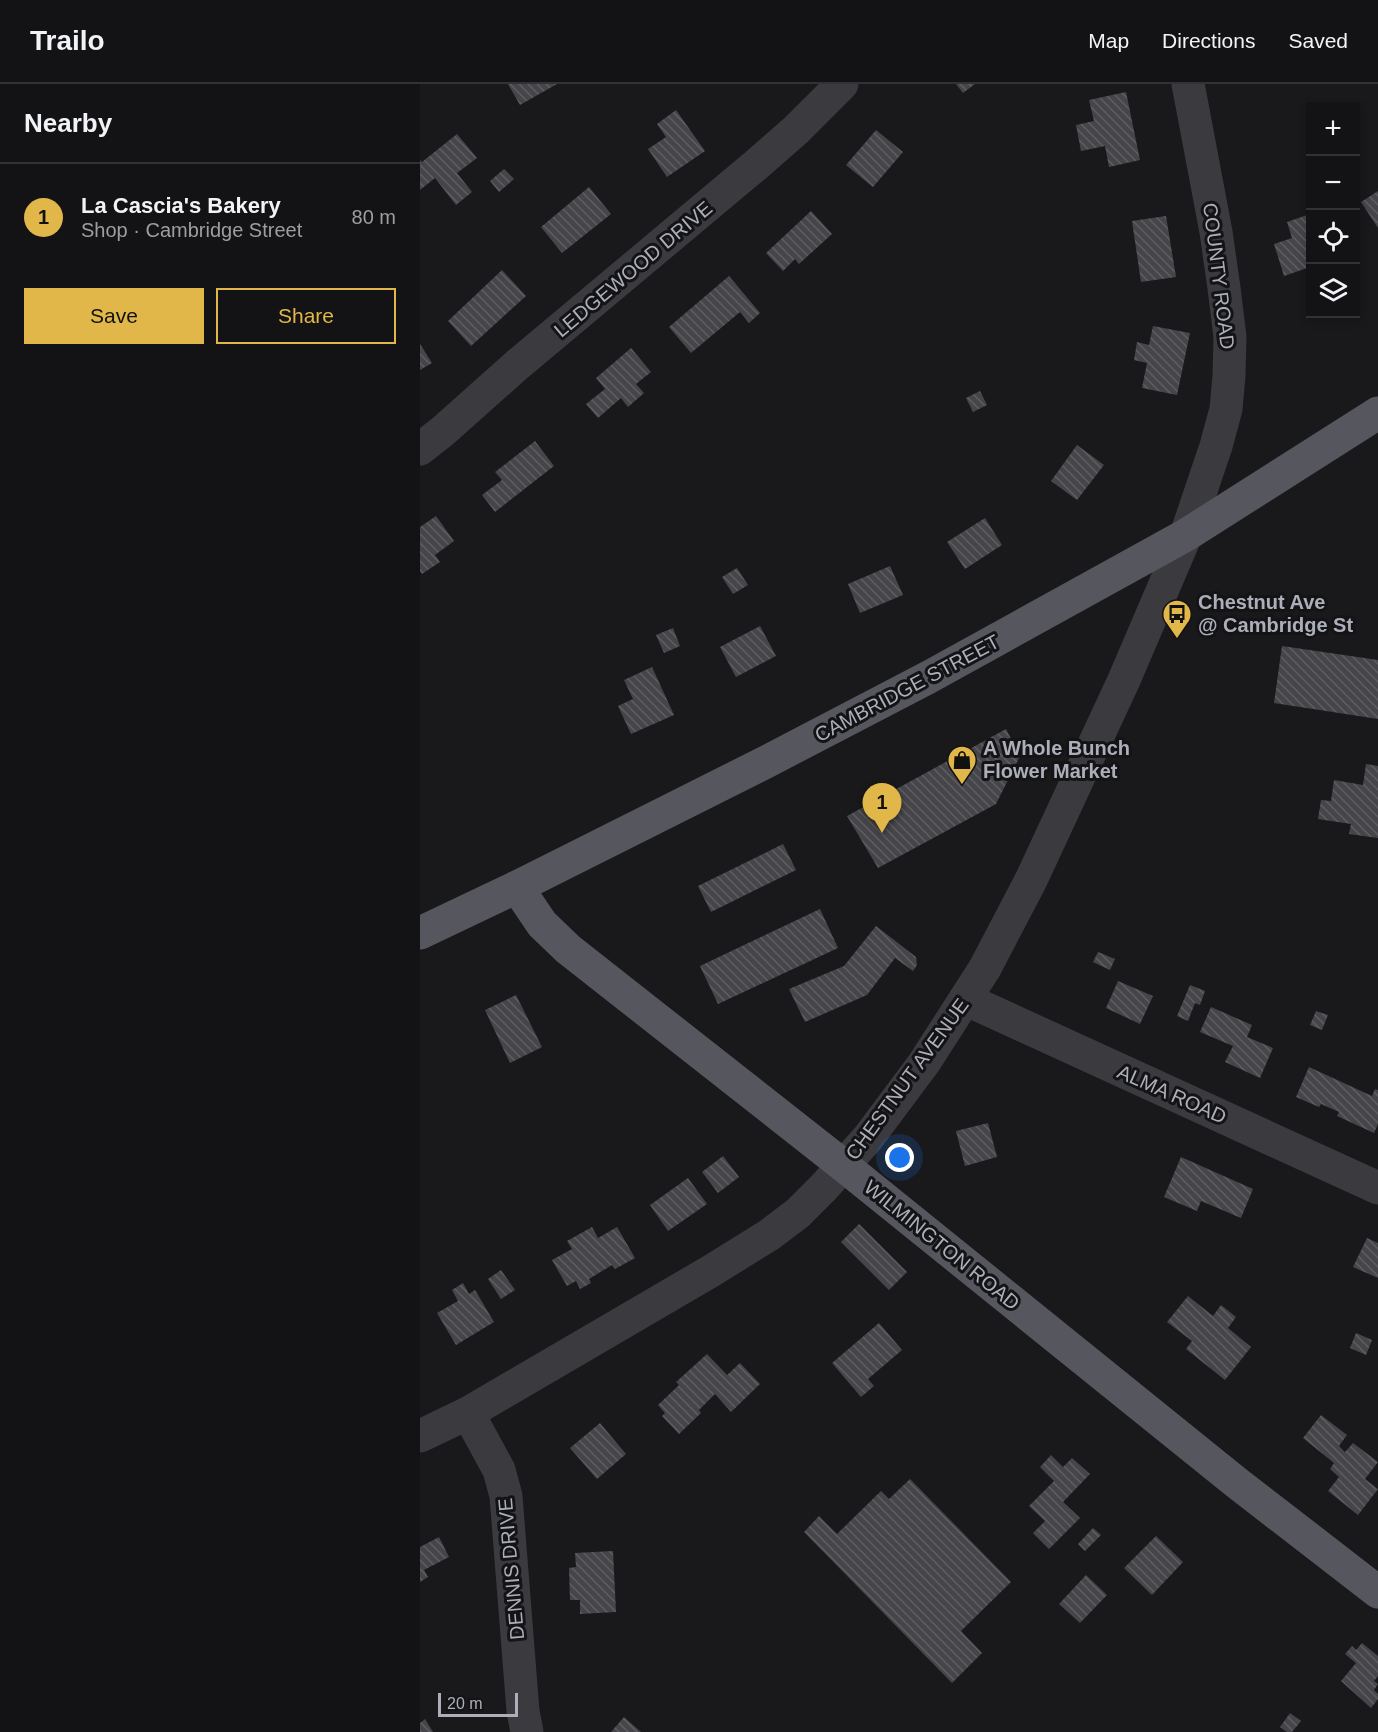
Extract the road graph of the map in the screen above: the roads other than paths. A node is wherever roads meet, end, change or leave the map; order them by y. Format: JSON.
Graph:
{"nodes":[{"id":1,"x":842,"y":84,"type":"edge"},
{"id":2,"x":1188,"y":84,"type":"edge"},
{"id":3,"x":1378,"y":413,"type":"edge"},
{"id":4,"x":420,"y":449,"type":"edge"},
{"id":5,"x":1186,"y":535,"type":"junction"},
{"id":6,"x":517,"y":887,"type":"junction"},
{"id":7,"x":420,"y":933,"type":"edge"},
{"id":8,"x":965,"y":999,"type":"junction"},
{"id":9,"x":844,"y":1166,"type":"junction"},
{"id":10,"x":1378,"y":1188,"type":"edge"},
{"id":11,"x":468,"y":1413,"type":"junction"},
{"id":12,"x":420,"y":1436,"type":"edge"},
{"id":13,"x":1378,"y":1592,"type":"edge"},
{"id":14,"x":527,"y":1732,"type":"edge"}],
"edges":[{"from":1,"to":4,"type":"street","name":"LEDGEWOOD DRIVE"},
{"from":2,"to":5,"type":"street","name":"COUNTY ROAD"},
{"from":3,"to":5,"type":"main road","name":"CAMBRIDGE STREET"},
{"from":5,"to":6,"type":"main road","name":"CAMBRIDGE STREET"},
{"from":5,"to":8,"type":"street","name":"CHESTNUT AVENUE"},
{"from":6,"to":7,"type":"main road","name":"CAMBRIDGE STREET"},
{"from":6,"to":9,"type":"main road","name":"WILMINGTON ROAD"},
{"from":8,"to":9,"type":"street","name":"CHESTNUT AVENUE"},
{"from":8,"to":10,"type":"street","name":"ALMA ROAD"},
{"from":9,"to":11,"type":"street","name":"CHESTNUT AVENUE"},
{"from":9,"to":13,"type":"main road","name":"WILMINGTON ROAD"},
{"from":11,"to":12,"type":"street","name":"CHESTNUT AVENUE"},
{"from":11,"to":14,"type":"street","name":"DENNIS DRIVE"}]}
